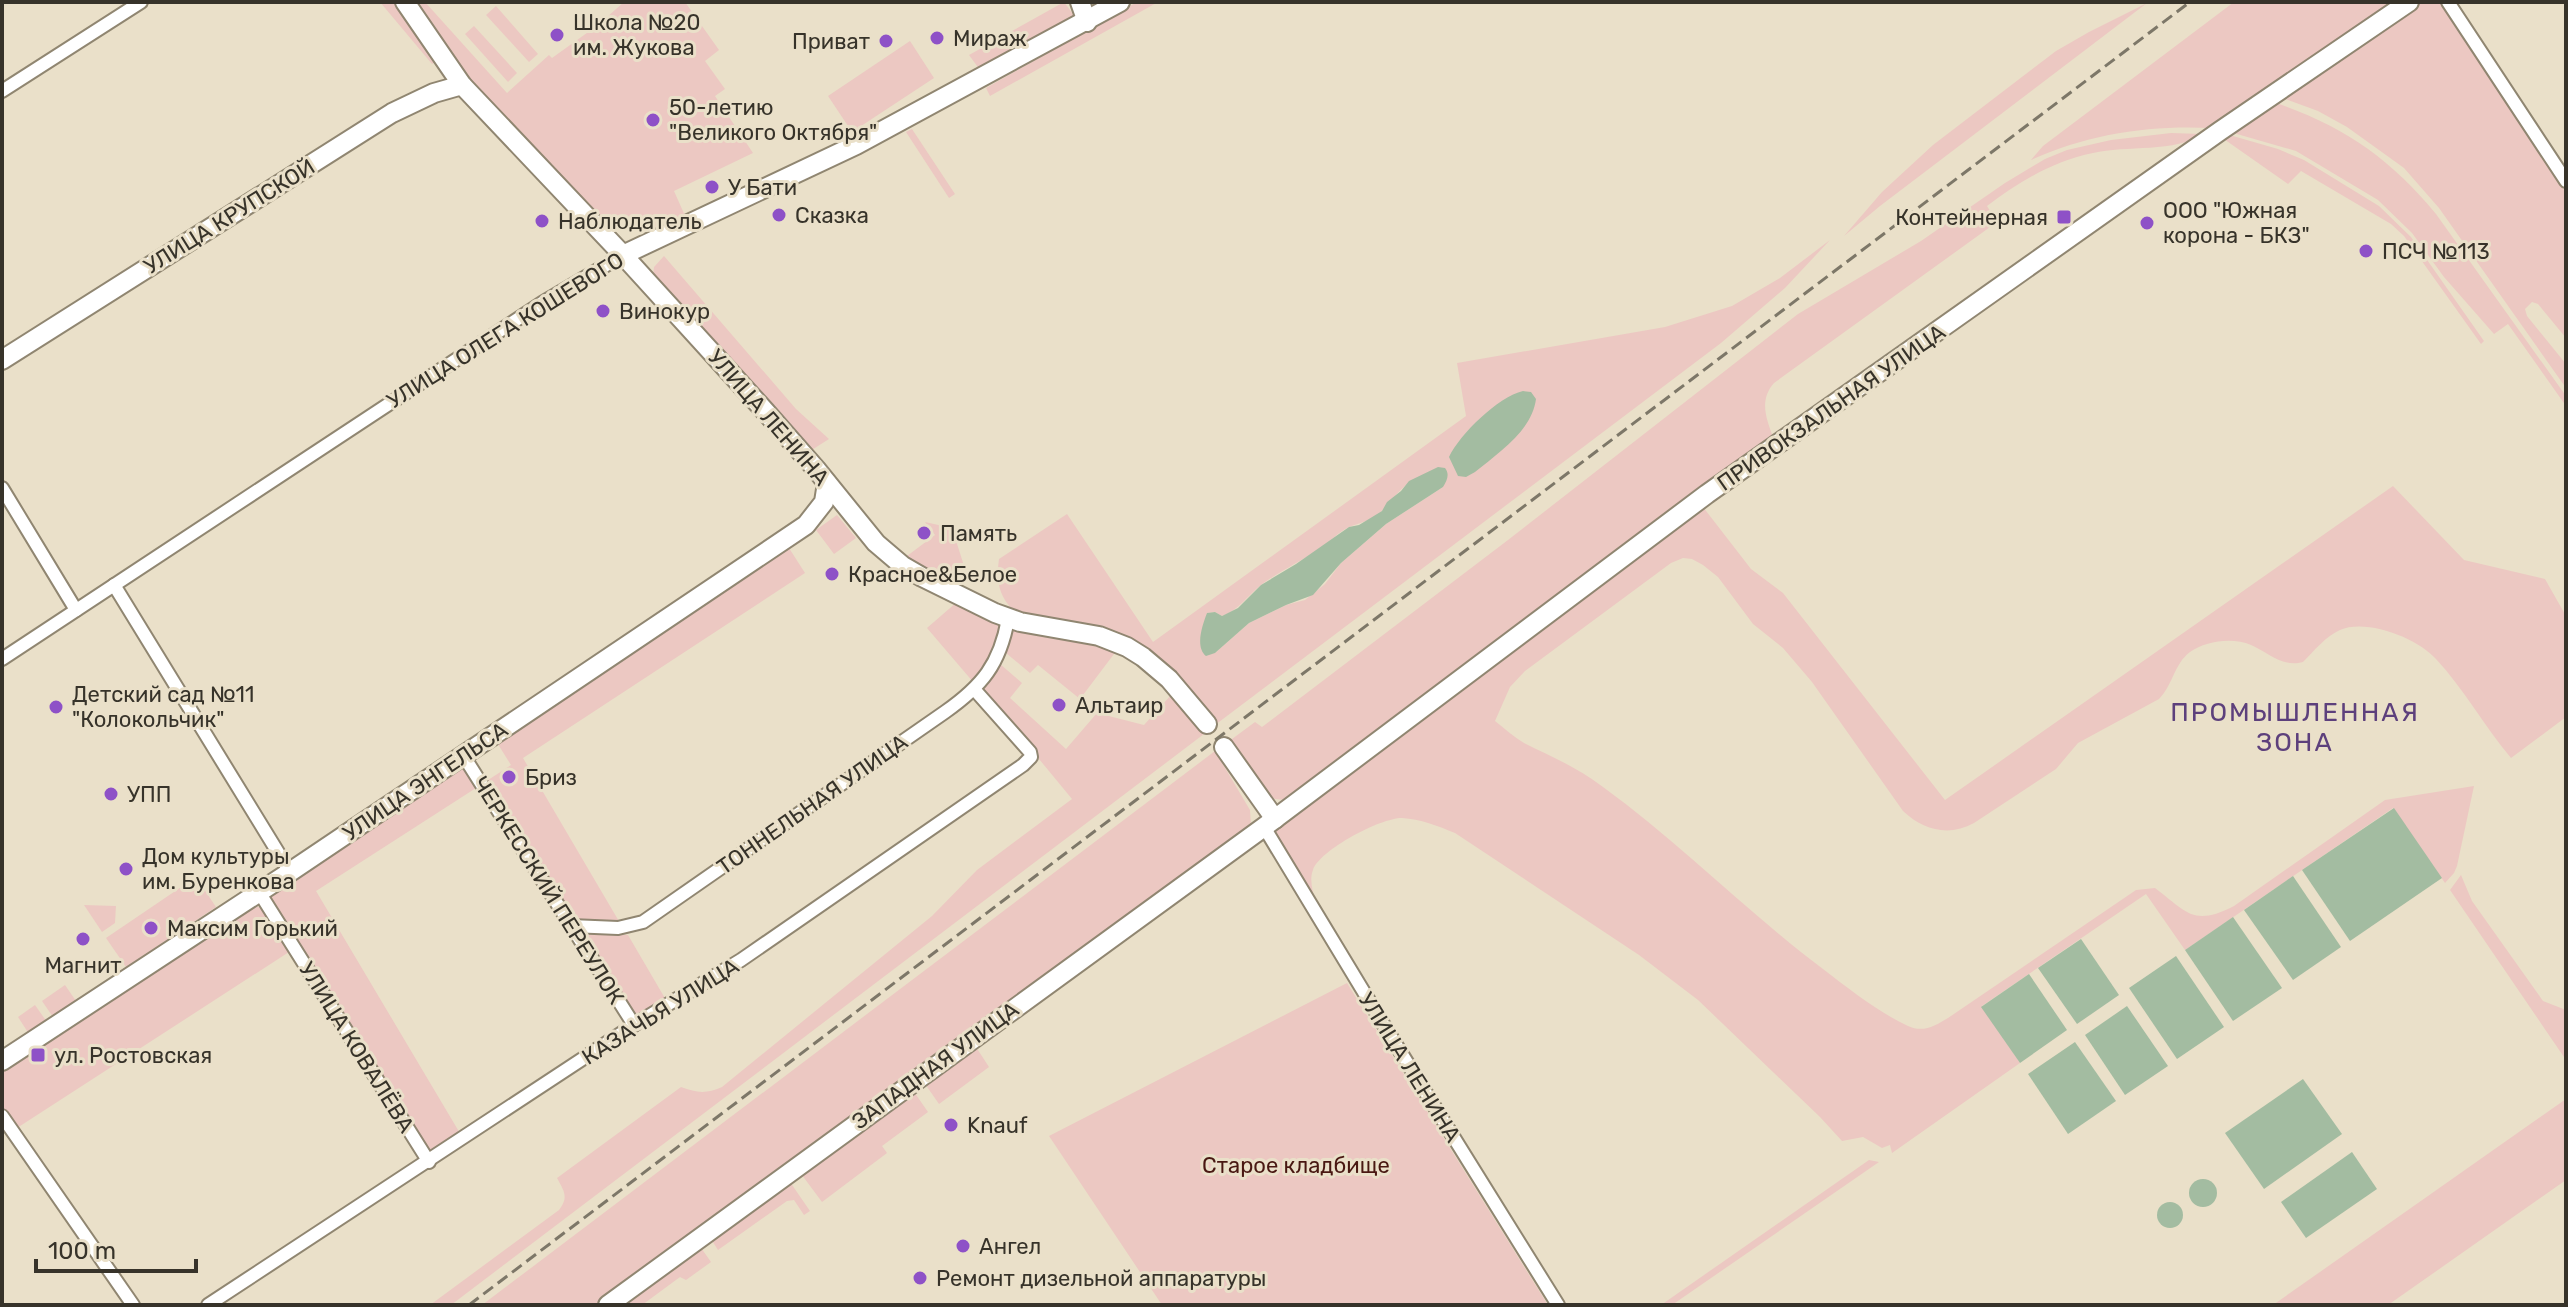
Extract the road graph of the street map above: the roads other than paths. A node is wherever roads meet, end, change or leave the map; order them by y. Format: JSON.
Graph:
{"nodes":[{"id":1,"x":141,"y":2,"type":"edge"},
{"id":2,"x":405,"y":2,"type":"edge"},
{"id":3,"x":1080,"y":2,"type":"edge"},
{"id":4,"x":1120,"y":2,"type":"edge"},
{"id":5,"x":2409,"y":2,"type":"edge"},
{"id":6,"x":2448,"y":2,"type":"edge"},
{"id":7,"x":1087,"y":22,"type":"junction"},
{"id":8,"x":462,"y":85,"type":"junction"},
{"id":9,"x":2,"y":91,"type":"edge"},
{"id":10,"x":2566,"y":181,"type":"edge"},
{"id":11,"x":623,"y":255,"type":"junction"},
{"id":12,"x":2,"y":360,"type":"edge"},
{"id":13,"x":827,"y":483,"type":"junction"},
{"id":14,"x":2,"y":488,"type":"edge"},
{"id":15,"x":114,"y":585,"type":"junction"},
{"id":16,"x":76,"y":610,"type":"junction"},
{"id":17,"x":1008,"y":619,"type":"junction"},
{"id":18,"x":2,"y":659,"type":"edge"},
{"id":19,"x":974,"y":689,"type":"junction"},
{"id":20,"x":1207,"y":724,"type":"dead end"},
{"id":21,"x":1224,"y":747,"type":"dead end"},
{"id":22,"x":463,"y":755,"type":"junction"},
{"id":23,"x":1270,"y":823,"type":"junction"},
{"id":24,"x":290,"y":872,"type":"junction"},
{"id":25,"x":259,"y":892,"type":"junction"},
{"id":26,"x":571,"y":926,"type":"junction"},
{"id":27,"x":634,"y":1025,"type":"junction"},
{"id":28,"x":2,"y":1061,"type":"edge"},
{"id":29,"x":2,"y":1116,"type":"edge"},
{"id":30,"x":429,"y":1162,"type":"junction"},
{"id":31,"x":133,"y":1305,"type":"edge"},
{"id":32,"x":208,"y":1305,"type":"edge"},
{"id":33,"x":608,"y":1305,"type":"edge"},
{"id":34,"x":1558,"y":1305,"type":"edge"}],
"edges":[{"from":1,"to":9,"type":"street"},
{"from":2,"to":8,"type":"street","name":"УЛИЦА ЛЕНИНА"},
{"from":3,"to":7,"type":"street"},
{"from":4,"to":7,"type":"street","name":"УЛИЦА ОЛЕГА КОШЕВОГО"},
{"from":5,"to":23,"type":"street","name":"ПРИВОКЗАЛЬНАЯ УЛИЦА"},
{"from":6,"to":10,"type":"street"},
{"from":7,"to":11,"type":"street","name":"УЛИЦА ОЛЕГА КОШЕВОГО"},
{"from":8,"to":11,"type":"street","name":"УЛИЦА ЛЕНИНА"},
{"from":8,"to":12,"type":"street","name":"УЛИЦА КРУПСКОЙ"},
{"from":11,"to":13,"type":"street","name":"УЛИЦА ЛЕНИНА"},
{"from":11,"to":15,"type":"street","name":"УЛИЦА ОЛЕГА КОШЕВОГО"},
{"from":13,"to":17,"type":"street","name":"УЛИЦА ЛЕНИНА"},
{"from":13,"to":22,"type":"street","name":"УЛИЦА ЭНГЕЛЬСА"},
{"from":14,"to":16,"type":"street"},
{"from":15,"to":16,"type":"street","name":"УЛИЦА ОЛЕГА КОШЕВОГО"},
{"from":15,"to":24,"type":"street"},
{"from":16,"to":18,"type":"street","name":"УЛИЦА ОЛЕГА КОШЕВОГО"},
{"from":17,"to":19,"type":"street","name":"ТОННЕЛЬНАЯ УЛИЦА"},
{"from":17,"to":20,"type":"street","name":"УЛИЦА ЛЕНИНА"},
{"from":19,"to":26,"type":"street","name":"ТОННЕЛЬНАЯ УЛИЦА"},
{"from":19,"to":27,"type":"street","name":"КАЗАЧЬЯ УЛИЦА"},
{"from":21,"to":23,"type":"street","name":"УЛИЦА ЛЕНИНА"},
{"from":22,"to":24,"type":"street","name":"УЛИЦА ЭНГЕЛЬСА"},
{"from":22,"to":26,"type":"street","name":"ЧЕРКЕССКИЙ ПЕРЕУЛОК"},
{"from":23,"to":33,"type":"street","name":"ЗАПАДНАЯ УЛИЦА"},
{"from":23,"to":34,"type":"street","name":"УЛИЦА ЛЕНИНА"},
{"from":24,"to":25,"type":"street","name":"УЛИЦА ЭНГЕЛЬСА"},
{"from":25,"to":28,"type":"street","name":"УЛИЦА ЭНГЕЛЬСА"},
{"from":25,"to":30,"type":"street","name":"УЛИЦА КОВАЛЁВА"},
{"from":26,"to":27,"type":"street","name":"ЧЕРКЕССКИЙ ПЕРЕУЛОК"},
{"from":27,"to":30,"type":"street","name":"КАЗАЧЬЯ УЛИЦА"},
{"from":29,"to":31,"type":"street"},
{"from":30,"to":32,"type":"street","name":"КАЗАЧЬЯ УЛИЦА"}]}
